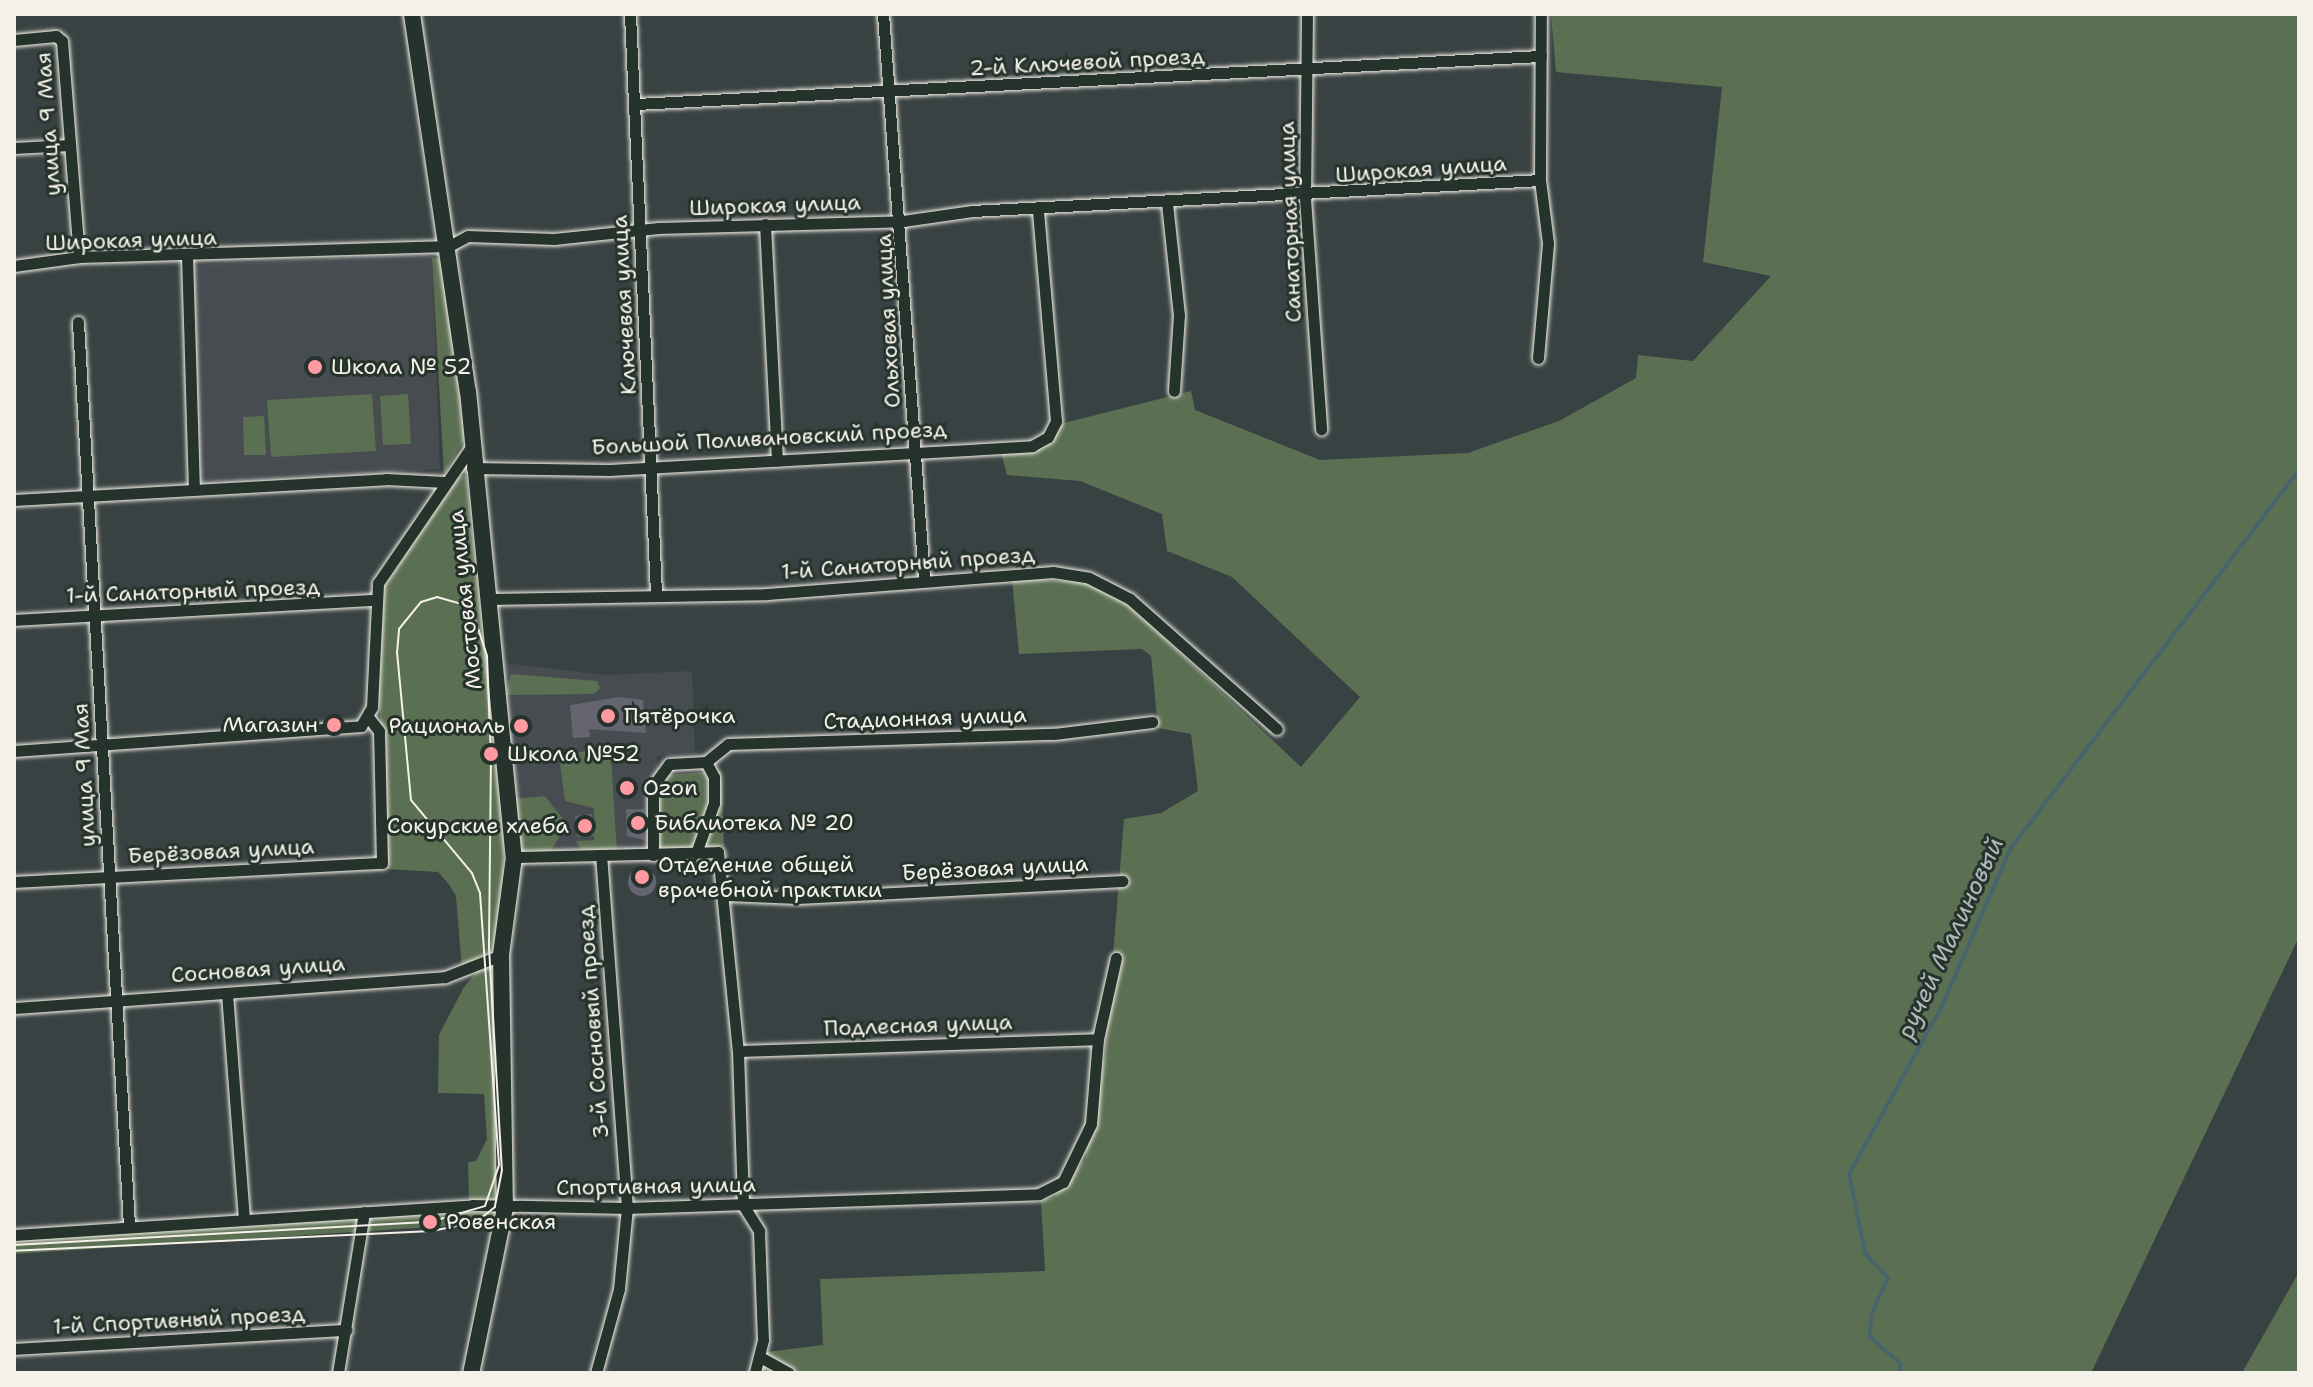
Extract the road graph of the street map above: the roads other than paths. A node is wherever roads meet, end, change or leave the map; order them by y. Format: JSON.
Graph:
{"nodes":[{"id":1,"x":412,"y":14,"type":"edge"},
{"id":2,"x":630,"y":14,"type":"edge"},
{"id":3,"x":883,"y":14,"type":"edge"},
{"id":4,"x":1307,"y":14,"type":"edge"},
{"id":5,"x":1541,"y":14,"type":"edge"},
{"id":6,"x":15,"y":39,"type":"edge"},
{"id":7,"x":1541,"y":56,"type":"junction"},
{"id":8,"x":1303,"y":71,"type":"junction"},
{"id":9,"x":894,"y":94,"type":"junction"},
{"id":10,"x":636,"y":104,"type":"junction"},
{"id":11,"x":70,"y":145,"type":"junction"},
{"id":12,"x":14,"y":148,"type":"edge"},
{"id":13,"x":1540,"y":180,"type":"junction"},
{"id":14,"x":1305,"y":198,"type":"junction"},
{"id":15,"x":1167,"y":203,"type":"junction"},
{"id":16,"x":1038,"y":212,"type":"junction"},
{"id":17,"x":903,"y":221,"type":"junction"},
{"id":18,"x":765,"y":224,"type":"junction"},
{"id":19,"x":640,"y":232,"type":"junction"},
{"id":20,"x":449,"y":246,"type":"junction"},
{"id":21,"x":187,"y":255,"type":"junction"},
{"id":22,"x":79,"y":257,"type":"junction"},
{"id":23,"x":14,"y":266,"type":"edge"},
{"id":24,"x":78,"y":322,"type":"dead end"},
{"id":25,"x":1538,"y":358,"type":"dead end"},
{"id":26,"x":1174,"y":391,"type":"dead end"},
{"id":27,"x":1321,"y":429,"type":"dead end"},
{"id":28,"x":471,"y":447,"type":"junction"},
{"id":29,"x":915,"y":452,"type":"junction"},
{"id":30,"x":777,"y":461,"type":"junction"},
{"id":31,"x":472,"y":468,"type":"junction"},
{"id":32,"x":649,"y":468,"type":"junction"},
{"id":33,"x":445,"y":482,"type":"junction"},
{"id":34,"x":194,"y":489,"type":"junction"},
{"id":35,"x":87,"y":495,"type":"junction"},
{"id":36,"x":14,"y":500,"type":"edge"},
{"id":37,"x":924,"y":579,"type":"junction"},
{"id":38,"x":656,"y":593,"type":"junction"},
{"id":39,"x":489,"y":599,"type":"junction"},
{"id":40,"x":374,"y":600,"type":"junction"},
{"id":41,"x":95,"y":616,"type":"junction"},
{"id":42,"x":14,"y":620,"type":"edge"},
{"id":43,"x":370,"y":712,"type":"junction"},
{"id":44,"x":1152,"y":722,"type":"dead end"},
{"id":45,"x":1277,"y":729,"type":"dead end"},
{"id":46,"x":106,"y":746,"type":"junction"},
{"id":47,"x":14,"y":751,"type":"edge"},
{"id":48,"x":706,"y":762,"type":"junction"},
{"id":49,"x":696,"y":853,"type":"junction"},
{"id":50,"x":653,"y":855,"type":"junction"},
{"id":51,"x":601,"y":856,"type":"junction"},
{"id":52,"x":514,"y":857,"type":"junction"},
{"id":53,"x":110,"y":877,"type":"junction"},
{"id":54,"x":1123,"y":881,"type":"dead end"},
{"id":55,"x":14,"y":882,"type":"edge"},
{"id":56,"x":726,"y":895,"type":"junction"},
{"id":57,"x":501,"y":955,"type":"junction"},
{"id":58,"x":1116,"y":958,"type":"dead end"},
{"id":59,"x":227,"y":993,"type":"junction"},
{"id":60,"x":116,"y":999,"type":"junction"},
{"id":61,"x":14,"y":1008,"type":"edge"},
{"id":62,"x":1098,"y":1039,"type":"junction"},
{"id":63,"x":738,"y":1051,"type":"junction"},
{"id":64,"x":743,"y":1205,"type":"junction"},
{"id":65,"x":505,"y":1208,"type":"junction"},
{"id":66,"x":627,"y":1208,"type":"junction"},
{"id":67,"x":364,"y":1212,"type":"junction"},
{"id":68,"x":244,"y":1217,"type":"junction"},
{"id":69,"x":129,"y":1227,"type":"junction"},
{"id":70,"x":14,"y":1235,"type":"edge"},
{"id":71,"x":346,"y":1330,"type":"junction"},
{"id":72,"x":14,"y":1349,"type":"edge"},
{"id":73,"x":762,"y":1358,"type":"junction"},
{"id":74,"x":338,"y":1373,"type":"edge"},
{"id":75,"x":471,"y":1373,"type":"edge"},
{"id":76,"x":596,"y":1373,"type":"edge"},
{"id":77,"x":755,"y":1373,"type":"edge"},
{"id":78,"x":789,"y":1373,"type":"edge"}],
"edges":[{"from":1,"to":20,"type":"street","name":"Мостовая улица"},
{"from":2,"to":10,"type":"street","name":"Ключевая улица"},
{"from":3,"to":9,"type":"street","name":"Ольховая улица"},
{"from":4,"to":8,"type":"street","name":"Санаторная улица"},
{"from":5,"to":7,"type":"street"},
{"from":6,"to":11,"type":"street","name":"улица 9 Мая"},
{"from":7,"to":8,"type":"street","name":"2-й Ключевой проезд"},
{"from":7,"to":13,"type":"street"},
{"from":8,"to":9,"type":"street","name":"2-й Ключевой проезд"},
{"from":8,"to":14,"type":"street","name":"Санаторная улица"},
{"from":9,"to":10,"type":"street","name":"2-й Ключевой проезд"},
{"from":9,"to":17,"type":"street","name":"Ольховая улица"},
{"from":10,"to":19,"type":"street","name":"Ключевая улица"},
{"from":11,"to":12,"type":"street"},
{"from":11,"to":22,"type":"street","name":"улица 9 Мая"},
{"from":13,"to":14,"type":"street","name":"Широкая улица"},
{"from":13,"to":25,"type":"street"},
{"from":14,"to":15,"type":"street","name":"Широкая улица"},
{"from":14,"to":27,"type":"street","name":"Санаторная улица"},
{"from":15,"to":16,"type":"street","name":"Широкая улица"},
{"from":15,"to":26,"type":"street"},
{"from":16,"to":17,"type":"street","name":"Широкая улица"},
{"from":16,"to":29,"type":"street","name":"Большой Поливановский проезд"},
{"from":17,"to":18,"type":"street","name":"Широкая улица"},
{"from":17,"to":29,"type":"street","name":"Ольховая улица"},
{"from":18,"to":19,"type":"street","name":"Широкая улица"},
{"from":18,"to":30,"type":"street"},
{"from":19,"to":20,"type":"street","name":"Широкая улица"},
{"from":19,"to":32,"type":"street","name":"Ключевая улица"},
{"from":20,"to":21,"type":"street","name":"Широкая улица"},
{"from":20,"to":28,"type":"street","name":"Мостовая улица"},
{"from":21,"to":22,"type":"street","name":"Широкая улица"},
{"from":21,"to":34,"type":"street"},
{"from":22,"to":23,"type":"street","name":"Широкая улица"},
{"from":24,"to":35,"type":"street","name":"улица 9 Мая"},
{"from":28,"to":31,"type":"street","name":"Мостовая улица"},
{"from":28,"to":33,"type":"street"},
{"from":29,"to":30,"type":"street","name":"Большой Поливановский проезд"},
{"from":29,"to":37,"type":"street","name":"Ольховая улица"},
{"from":30,"to":32,"type":"street","name":"Большой Поливановский проезд"},
{"from":31,"to":32,"type":"street","name":"Большой Поливановский проезд"},
{"from":31,"to":39,"type":"street","name":"Мостовая улица"},
{"from":32,"to":38,"type":"street","name":"Ключевая улица"},
{"from":33,"to":34,"type":"street"},
{"from":33,"to":40,"type":"street"},
{"from":34,"to":35,"type":"street"},
{"from":35,"to":36,"type":"street"},
{"from":35,"to":41,"type":"street","name":"улица 9 Мая"},
{"from":37,"to":38,"type":"street","name":"1-й Санаторный проезд"},
{"from":37,"to":45,"type":"street","name":"1-й Санаторный проезд"},
{"from":38,"to":39,"type":"street","name":"1-й Санаторный проезд"},
{"from":39,"to":52,"type":"street","name":"Мостовая улица"},
{"from":40,"to":41,"type":"street","name":"1-й Санаторный проезд"},
{"from":40,"to":43,"type":"street"},
{"from":41,"to":42,"type":"street","name":"1-й Санаторный проезд"},
{"from":41,"to":46,"type":"street","name":"улица 9 Мая"},
{"from":43,"to":46,"type":"street"},
{"from":43,"to":53,"type":"street","name":"Берёзовая улица"},
{"from":44,"to":48,"type":"street","name":"Стадионная улица"},
{"from":46,"to":47,"type":"street"},
{"from":46,"to":53,"type":"street","name":"улица 9 Мая"},
{"from":48,"to":49,"type":"street"},
{"from":48,"to":50,"type":"street"},
{"from":49,"to":50,"type":"street"},
{"from":49,"to":56,"type":"street"},
{"from":50,"to":51,"type":"street"},
{"from":51,"to":52,"type":"street"},
{"from":51,"to":66,"type":"street","name":"3-й Сосновый проезд"},
{"from":52,"to":57,"type":"street","name":"Мостовая улица"},
{"from":53,"to":55,"type":"street","name":"Берёзовая улица"},
{"from":53,"to":60,"type":"street","name":"улица 9 Мая"},
{"from":54,"to":56,"type":"street","name":"Берёзовая улица"},
{"from":56,"to":63,"type":"street"},
{"from":57,"to":59,"type":"street","name":"Сосновая улица"},
{"from":57,"to":65,"type":"street","name":"Мостовая улица"},
{"from":58,"to":62,"type":"street","name":"Спортивная улица"},
{"from":59,"to":60,"type":"street","name":"Сосновая улица"},
{"from":59,"to":68,"type":"street"},
{"from":60,"to":61,"type":"street","name":"Сосновая улица"},
{"from":60,"to":69,"type":"street","name":"улица 9 Мая"},
{"from":62,"to":63,"type":"street","name":"Подлесная улица"},
{"from":62,"to":64,"type":"street","name":"Спортивная улица"},
{"from":63,"to":64,"type":"street"},
{"from":64,"to":66,"type":"street","name":"Спортивная улица"},
{"from":64,"to":73,"type":"street"},
{"from":65,"to":66,"type":"street","name":"Спортивная улица"},
{"from":65,"to":67,"type":"street","name":"Спортивная улица"},
{"from":65,"to":75,"type":"street","name":"Мостовая улица"},
{"from":66,"to":76,"type":"street","name":"3-й Сосновый проезд"},
{"from":67,"to":68,"type":"street","name":"Спортивная улица"},
{"from":67,"to":71,"type":"street"},
{"from":68,"to":69,"type":"street","name":"Спортивная улица"},
{"from":69,"to":70,"type":"street","name":"Спортивная улица"},
{"from":71,"to":72,"type":"street","name":"1-й Спортивный проезд"},
{"from":71,"to":74,"type":"street"},
{"from":73,"to":77,"type":"street"},
{"from":73,"to":78,"type":"street"}]}
